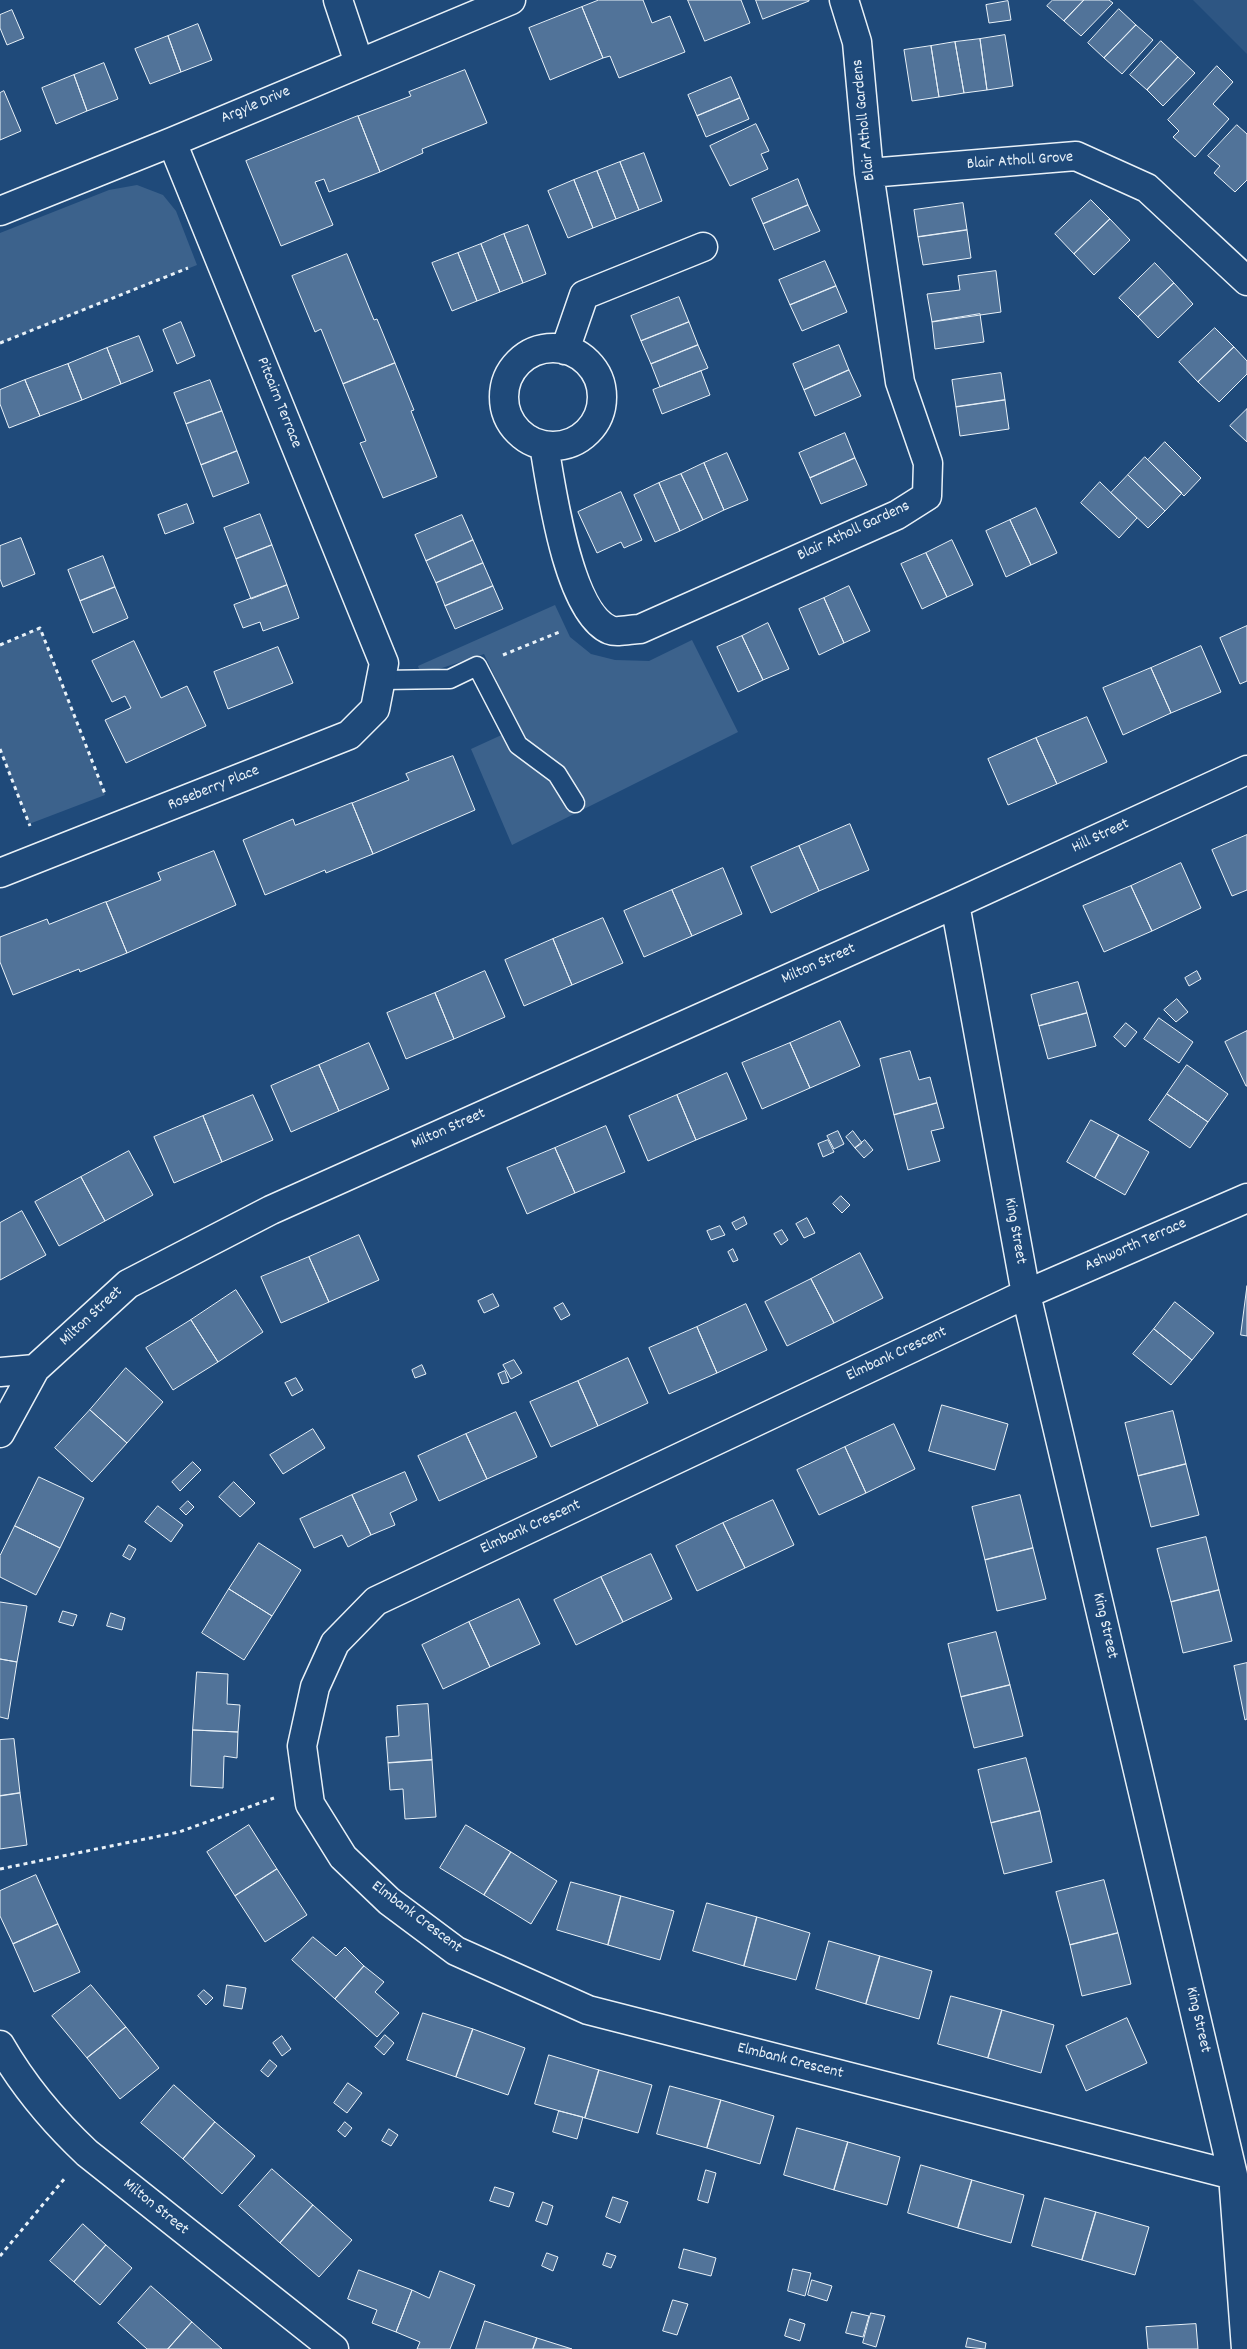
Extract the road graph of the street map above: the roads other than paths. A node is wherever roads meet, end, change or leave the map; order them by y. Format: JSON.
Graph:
{"nodes":[{"id":1,"x":338,"y":0,"type":"edge"},
{"id":2,"x":511,"y":0,"type":"edge"},
{"id":3,"x":844,"y":0,"type":"edge"},
{"id":4,"x":358,"y":63,"type":"junction"},
{"id":5,"x":172,"y":142,"type":"junction"},
{"id":6,"x":869,"y":173,"type":"junction"},
{"id":7,"x":0,"y":212,"type":"edge"},
{"id":8,"x":703,"y":247,"type":"dead end"},
{"id":9,"x":1247,"y":281,"type":"edge"},
{"id":10,"x":565,"y":350,"type":"junction"},
{"id":11,"x":544,"y":445,"type":"junction"},
{"id":12,"x":383,"y":671,"type":"junction"},
{"id":13,"x":1247,"y":770,"type":"edge"},
{"id":14,"x":575,"y":803,"type":"dead end"},
{"id":15,"x":0,"y":873,"type":"edge"},
{"id":16,"x":955,"y":904,"type":"junction"},
{"id":17,"x":1247,"y":1198,"type":"edge"},
{"id":18,"x":1026,"y":1294,"type":"junction"},
{"id":19,"x":35,"y":1369,"type":"junction"},
{"id":20,"x":0,"y":1372,"type":"edge"},
{"id":21,"x":0,"y":1433,"type":"edge"},
{"id":22,"x":0,"y":2045,"type":"edge"},
{"id":23,"x":7,"y":2069,"type":"edge"},
{"id":24,"x":1234,"y":2175,"type":"junction"},
{"id":25,"x":334,"y":2349,"type":"edge"},
{"id":26,"x":1246,"y":2349,"type":"edge"}],
"edges":[{"from":1,"to":4,"type":"street"},
{"from":2,"to":4,"type":"street","name":"Argyle Drive"},
{"from":3,"to":6,"type":"street","name":"Blair Atholl Gardens"},
{"from":4,"to":5,"type":"street","name":"Argyle Drive"},
{"from":5,"to":7,"type":"street","name":"Argyle Drive"},
{"from":5,"to":12,"type":"street","name":"Pitcairn Terrace"},
{"from":6,"to":9,"type":"street","name":"Blair Atholl Grove"},
{"from":6,"to":11,"type":"street","name":"Blair Atholl Gardens"},
{"from":8,"to":10,"type":"street"},
{"from":10,"to":11,"type":"street"},
{"from":10,"to":11,"type":"street"},
{"from":12,"to":14,"type":"lane"},
{"from":12,"to":15,"type":"street","name":"Roseberry Place"},
{"from":13,"to":16,"type":"street","name":"Hill Street"},
{"from":16,"to":18,"type":"street","name":"King Street"},
{"from":16,"to":19,"type":"street","name":"Milton Street"},
{"from":17,"to":18,"type":"street","name":"Ashworth Terrace"},
{"from":18,"to":24,"type":"street","name":"King Street"},
{"from":18,"to":24,"type":"street","name":"Elmbank Crescent"},
{"from":19,"to":20,"type":"street"},
{"from":19,"to":21,"type":"street","name":"Milton Street"},
{"from":22,"to":23,"type":"street","name":"Milton Street"},
{"from":23,"to":25,"type":"street","name":"Milton Street"},
{"from":24,"to":26,"type":"street","name":"King Street"}]}
